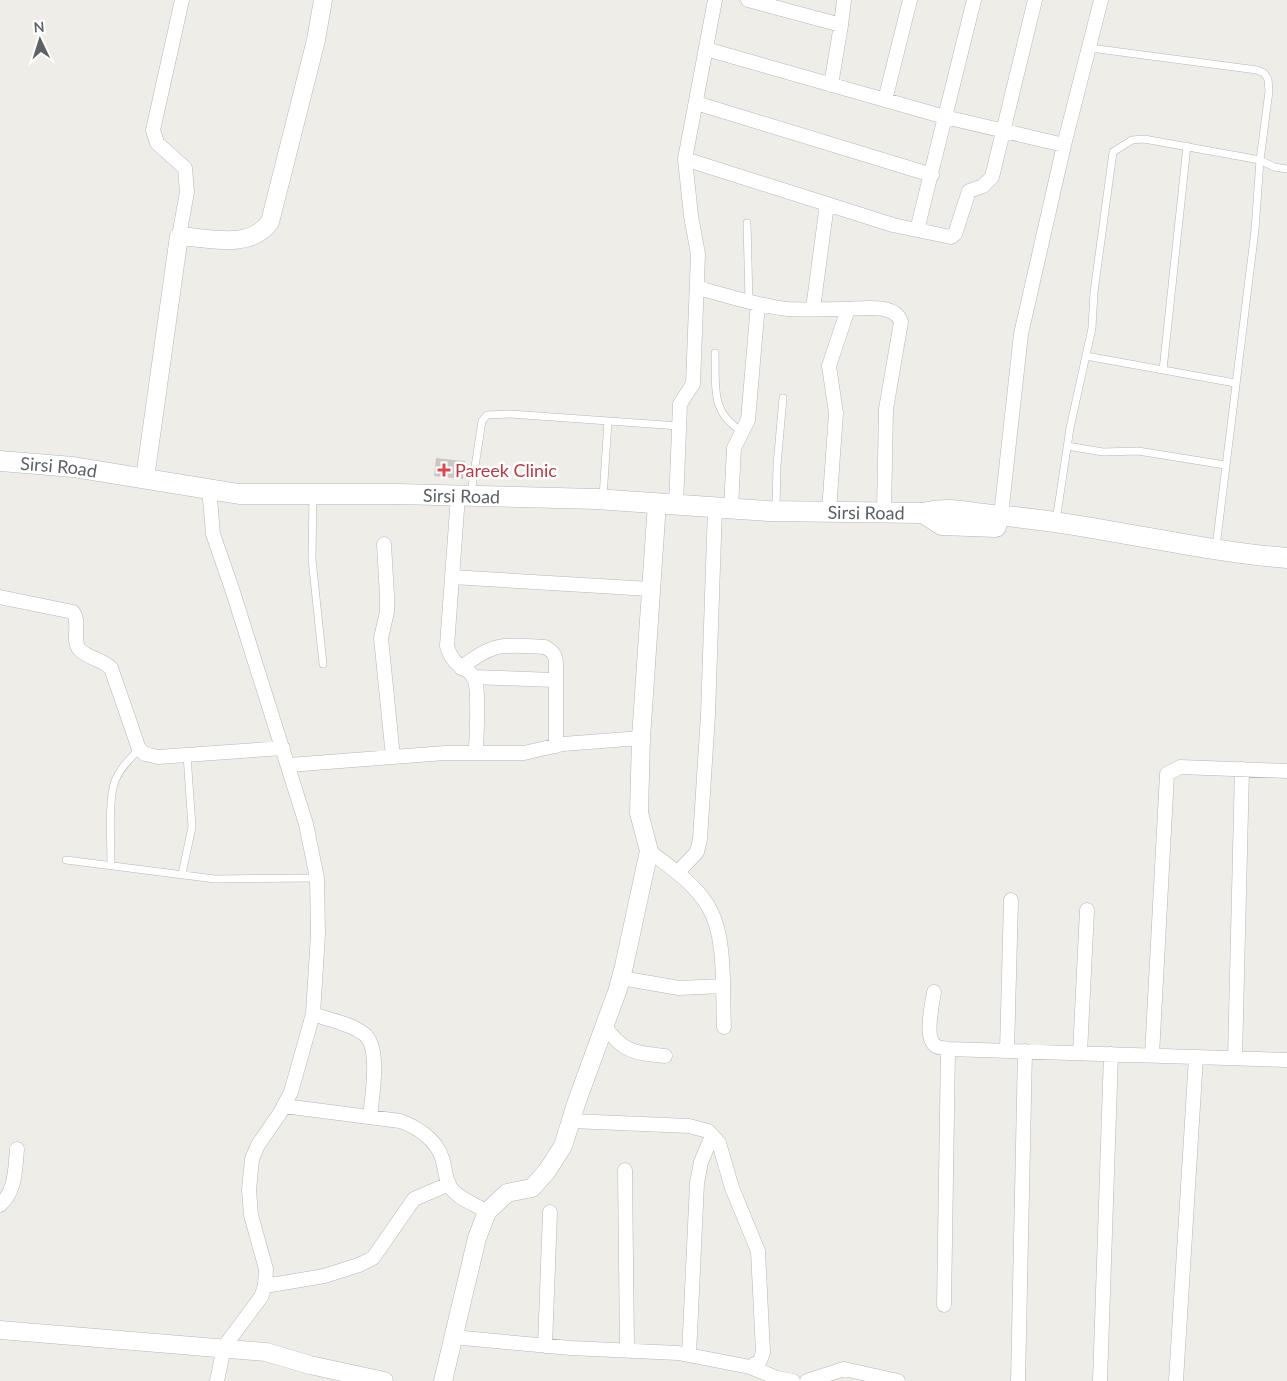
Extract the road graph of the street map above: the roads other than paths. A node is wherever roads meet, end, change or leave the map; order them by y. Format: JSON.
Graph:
{"nodes":[{"id":1,"x":182,"y":0,"type":"edge"},
{"id":2,"x":323,"y":0,"type":"edge"},
{"id":3,"x":716,"y":0,"type":"edge"},
{"id":4,"x":748,"y":0,"type":"edge"},
{"id":5,"x":844,"y":0,"type":"edge"},
{"id":6,"x":910,"y":0,"type":"edge"},
{"id":7,"x":974,"y":0,"type":"edge"},
{"id":8,"x":1035,"y":0,"type":"edge"},
{"id":9,"x":1101,"y":0,"type":"edge"},
{"id":10,"x":841,"y":25,"type":"junction"},
{"id":11,"x":1090,"y":48,"type":"junction"},
{"id":12,"x":706,"y":49,"type":"junction"},
{"id":13,"x":831,"y":85,"type":"junction"},
{"id":14,"x":885,"y":100,"type":"junction"},
{"id":15,"x":696,"y":103,"type":"junction"},
{"id":16,"x":945,"y":117,"type":"junction"},
{"id":17,"x":1004,"y":131,"type":"junction"},
{"id":18,"x":1064,"y":145,"type":"junction"},
{"id":19,"x":1187,"y":146,"type":"junction"},
{"id":20,"x":686,"y":159,"type":"junction"},
{"id":21,"x":1260,"y":160,"type":"junction"},
{"id":22,"x":1287,"y":168,"type":"edge"},
{"id":23,"x":932,"y":174,"type":"junction"},
{"id":24,"x":827,"y":204,"type":"junction"},
{"id":25,"x":747,"y":223,"type":"dead end"},
{"id":26,"x":917,"y":230,"type":"junction"},
{"id":27,"x":179,"y":236,"type":"junction"},
{"id":28,"x":697,"y":288,"type":"junction"},
{"id":29,"x":754,"y":303,"type":"junction"},
{"id":30,"x":813,"y":309,"type":"junction"},
{"id":31,"x":848,"y":309,"type":"junction"},
{"id":32,"x":715,"y":353,"type":"dead end"},
{"id":33,"x":1086,"y":356,"type":"junction"},
{"id":34,"x":1163,"y":370,"type":"junction"},
{"id":35,"x":1235,"y":383,"type":"junction"},
{"id":36,"x":783,"y":398,"type":"dead end"},
{"id":37,"x":608,"y":421,"type":"junction"},
{"id":38,"x":679,"y":426,"type":"junction"},
{"id":39,"x":743,"y":432,"type":"junction"},
{"id":40,"x":1067,"y":446,"type":"junction"},
{"id":41,"x":0,"y":461,"type":"edge"},
{"id":42,"x":1225,"y":465,"type":"junction"},
{"id":43,"x":146,"y":478,"type":"junction"},
{"id":44,"x":209,"y":487,"type":"junction"},
{"id":45,"x":313,"y":494,"type":"junction"},
{"id":46,"x":465,"y":496,"type":"junction"},
{"id":47,"x":603,"y":500,"type":"junction"},
{"id":48,"x":666,"y":504,"type":"junction"},
{"id":49,"x":723,"y":508,"type":"junction"},
{"id":50,"x":776,"y":511,"type":"junction"},
{"id":51,"x":829,"y":511,"type":"junction"},
{"id":52,"x":884,"y":512,"type":"junction"},
{"id":53,"x":1000,"y":522,"type":"junction"},
{"id":54,"x":1056,"y":522,"type":"junction"},
{"id":55,"x":384,"y":544,"type":"dead end"},
{"id":56,"x":1216,"y":550,"type":"junction"},
{"id":57,"x":1287,"y":558,"type":"edge"},
{"id":58,"x":1287,"y":572,"type":"edge"},
{"id":59,"x":452,"y":577,"type":"junction"},
{"id":60,"x":650,"y":589,"type":"junction"},
{"id":61,"x":0,"y":597,"type":"edge"},
{"id":62,"x":323,"y":664,"type":"dead end"},
{"id":63,"x":461,"y":668,"type":"junction"},
{"id":64,"x":473,"y":677,"type":"junction"},
{"id":65,"x":554,"y":680,"type":"junction"},
{"id":66,"x":641,"y":738,"type":"junction"},
{"id":67,"x":556,"y":746,"type":"junction"},
{"id":68,"x":283,"y":748,"type":"junction"},
{"id":69,"x":139,"y":749,"type":"junction"},
{"id":70,"x":476,"y":753,"type":"junction"},
{"id":71,"x":187,"y":755,"type":"junction"},
{"id":72,"x":393,"y":757,"type":"junction"},
{"id":73,"x":289,"y":765,"type":"junction"},
{"id":74,"x":1242,"y":770,"type":"junction"},
{"id":75,"x":1287,"y":771,"type":"edge"},
{"id":76,"x":649,"y":851,"type":"junction"},
{"id":77,"x":66,"y":860,"type":"dead end"},
{"id":78,"x":111,"y":864,"type":"junction"},
{"id":79,"x":678,"y":872,"type":"junction"},
{"id":80,"x":182,"y":874,"type":"junction"},
{"id":81,"x":317,"y":878,"type":"junction"},
{"id":82,"x":1011,"y":900,"type":"dead end"},
{"id":83,"x":1087,"y":910,"type":"dead end"},
{"id":84,"x":621,"y":978,"type":"junction"},
{"id":85,"x":722,"y":986,"type":"junction"},
{"id":86,"x":934,"y":992,"type":"dead end"},
{"id":87,"x":313,"y":1014,"type":"junction"},
{"id":88,"x":605,"y":1026,"type":"junction"},
{"id":89,"x":724,"y":1027,"type":"dead end"},
{"id":90,"x":948,"y":1049,"type":"junction"},
{"id":91,"x":1007,"y":1051,"type":"junction"},
{"id":92,"x":1026,"y":1051,"type":"junction"},
{"id":93,"x":1080,"y":1053,"type":"junction"},
{"id":94,"x":1111,"y":1054,"type":"junction"},
{"id":95,"x":1152,"y":1055,"type":"junction"},
{"id":96,"x":665,"y":1056,"type":"dead end"},
{"id":97,"x":1196,"y":1057,"type":"junction"},
{"id":98,"x":1235,"y":1058,"type":"junction"},
{"id":99,"x":1287,"y":1060,"type":"edge"},
{"id":100,"x":284,"y":1106,"type":"junction"},
{"id":101,"x":370,"y":1117,"type":"junction"},
{"id":102,"x":571,"y":1121,"type":"junction"},
{"id":103,"x":712,"y":1136,"type":"junction"},
{"id":104,"x":18,"y":1149,"type":"dead end"},
{"id":105,"x":625,"y":1170,"type":"dead end"},
{"id":106,"x":449,"y":1184,"type":"junction"},
{"id":107,"x":0,"y":1205,"type":"edge"},
{"id":108,"x":486,"y":1212,"type":"junction"},
{"id":109,"x":550,"y":1212,"type":"dead end"},
{"id":110,"x":265,"y":1286,"type":"junction"},
{"id":111,"x":944,"y":1305,"type":"dead end"},
{"id":112,"x":0,"y":1330,"type":"edge"},
{"id":113,"x":452,"y":1337,"type":"junction"},
{"id":114,"x":545,"y":1346,"type":"junction"},
{"id":115,"x":224,"y":1347,"type":"junction"},
{"id":116,"x":627,"y":1349,"type":"junction"},
{"id":117,"x":688,"y":1354,"type":"junction"},
{"id":118,"x":750,"y":1367,"type":"junction"},
{"id":119,"x":217,"y":1381,"type":"edge"},
{"id":120,"x":384,"y":1381,"type":"edge"},
{"id":121,"x":443,"y":1381,"type":"edge"},
{"id":122,"x":793,"y":1381,"type":"edge"},
{"id":123,"x":807,"y":1381,"type":"edge"},
{"id":124,"x":898,"y":1381,"type":"edge"},
{"id":125,"x":1018,"y":1381,"type":"edge"},
{"id":126,"x":1100,"y":1381,"type":"edge"},
{"id":127,"x":1176,"y":1381,"type":"edge"}],
"edges":[{"from":1,"to":27,"type":"street"},
{"from":2,"to":27,"type":"street"},
{"from":3,"to":12,"type":"street"},
{"from":4,"to":10,"type":"street"},
{"from":5,"to":10,"type":"street"},
{"from":6,"to":14,"type":"street"},
{"from":7,"to":16,"type":"street"},
{"from":8,"to":17,"type":"street"},
{"from":9,"to":11,"type":"street"},
{"from":10,"to":13,"type":"street"},
{"from":11,"to":18,"type":"street"},
{"from":11,"to":21,"type":"lane"},
{"from":12,"to":13,"type":"street"},
{"from":12,"to":15,"type":"street"},
{"from":13,"to":14,"type":"street"},
{"from":14,"to":16,"type":"street"},
{"from":15,"to":20,"type":"street"},
{"from":15,"to":23,"type":"street"},
{"from":16,"to":17,"type":"street"},
{"from":16,"to":23,"type":"street"},
{"from":17,"to":18,"type":"street"},
{"from":17,"to":26,"type":"street"},
{"from":18,"to":53,"type":"street"},
{"from":19,"to":21,"type":"lane"},
{"from":19,"to":33,"type":"lane"},
{"from":19,"to":34,"type":"lane"},
{"from":20,"to":24,"type":"street"},
{"from":20,"to":28,"type":"street"},
{"from":21,"to":22,"type":"lane"},
{"from":21,"to":35,"type":"lane"},
{"from":23,"to":26,"type":"street"},
{"from":24,"to":26,"type":"street"},
{"from":24,"to":30,"type":"street"},
{"from":25,"to":29,"type":"lane"},
{"from":27,"to":43,"type":"street"},
{"from":28,"to":29,"type":"street"},
{"from":28,"to":38,"type":"street"},
{"from":29,"to":30,"type":"street"},
{"from":29,"to":39,"type":"street"},
{"from":30,"to":31,"type":"street"},
{"from":31,"to":51,"type":"street"},
{"from":31,"to":52,"type":"street"},
{"from":32,"to":39,"type":"lane"},
{"from":33,"to":34,"type":"lane"},
{"from":33,"to":40,"type":"lane"},
{"from":34,"to":35,"type":"lane"},
{"from":35,"to":42,"type":"lane"},
{"from":36,"to":50,"type":"lane"},
{"from":37,"to":38,"type":"lane"},
{"from":37,"to":46,"type":"lane"},
{"from":37,"to":47,"type":"lane"},
{"from":38,"to":48,"type":"street"},
{"from":39,"to":49,"type":"street"},
{"from":40,"to":42,"type":"lane"},
{"from":40,"to":54,"type":"lane"},
{"from":41,"to":43,"type":"main road","name":"Sirsi Road"},
{"from":42,"to":56,"type":"lane"},
{"from":43,"to":44,"type":"main road","name":"Sirsi Road"},
{"from":44,"to":45,"type":"main road","name":"Sirsi Road"},
{"from":44,"to":68,"type":"street"},
{"from":45,"to":46,"type":"main road","name":"Sirsi Road"},
{"from":45,"to":62,"type":"lane"},
{"from":46,"to":47,"type":"main road","name":"Sirsi Road"},
{"from":46,"to":59,"type":"street"},
{"from":47,"to":48,"type":"main road","name":"Sirsi Road"},
{"from":48,"to":49,"type":"main road","name":"Sirsi Road"},
{"from":48,"to":60,"type":"street"},
{"from":49,"to":50,"type":"main road","name":"Sirsi Road"},
{"from":49,"to":79,"type":"street"},
{"from":50,"to":51,"type":"main road","name":"Sirsi Road"},
{"from":51,"to":52,"type":"main road","name":"Sirsi Road"},
{"from":52,"to":53,"type":"main road","name":"Sirsi Road"},
{"from":53,"to":54,"type":"main road","name":"Sirsi Road"},
{"from":53,"to":58,"type":"main road","name":"Sirsi Road"},
{"from":54,"to":56,"type":"main road","name":"Sirsi Road"},
{"from":55,"to":72,"type":"street"},
{"from":56,"to":57,"type":"main road","name":"Sirsi Road"},
{"from":59,"to":60,"type":"street"},
{"from":59,"to":63,"type":"street"},
{"from":60,"to":66,"type":"street"},
{"from":61,"to":69,"type":"street"},
{"from":63,"to":64,"type":"street"},
{"from":63,"to":65,"type":"street"},
{"from":64,"to":65,"type":"street"},
{"from":64,"to":70,"type":"street"},
{"from":65,"to":67,"type":"street"},
{"from":66,"to":67,"type":"street"},
{"from":66,"to":76,"type":"street"},
{"from":67,"to":70,"type":"street"},
{"from":68,"to":71,"type":"street"},
{"from":68,"to":73,"type":"street"},
{"from":69,"to":71,"type":"street"},
{"from":69,"to":78,"type":"lane"},
{"from":70,"to":72,"type":"street"},
{"from":71,"to":80,"type":"lane"},
{"from":72,"to":73,"type":"street"},
{"from":73,"to":81,"type":"street"},
{"from":74,"to":75,"type":"street"},
{"from":74,"to":95,"type":"street"},
{"from":74,"to":98,"type":"street"},
{"from":76,"to":79,"type":"street"},
{"from":76,"to":84,"type":"street"},
{"from":77,"to":78,"type":"lane"},
{"from":78,"to":80,"type":"lane"},
{"from":79,"to":85,"type":"street"},
{"from":80,"to":81,"type":"lane"},
{"from":81,"to":87,"type":"street"},
{"from":82,"to":91,"type":"street"},
{"from":83,"to":93,"type":"street"},
{"from":84,"to":85,"type":"street"},
{"from":84,"to":88,"type":"street"},
{"from":85,"to":89,"type":"street"},
{"from":86,"to":90,"type":"street"},
{"from":87,"to":100,"type":"street"},
{"from":87,"to":101,"type":"street"},
{"from":88,"to":96,"type":"street"},
{"from":88,"to":102,"type":"street"},
{"from":90,"to":91,"type":"street"},
{"from":90,"to":111,"type":"street"},
{"from":91,"to":92,"type":"street"},
{"from":92,"to":93,"type":"street"},
{"from":92,"to":125,"type":"street"},
{"from":93,"to":94,"type":"street"},
{"from":94,"to":95,"type":"street"},
{"from":94,"to":126,"type":"street"},
{"from":95,"to":97,"type":"street"},
{"from":97,"to":98,"type":"street"},
{"from":97,"to":127,"type":"street"},
{"from":98,"to":99,"type":"street"},
{"from":100,"to":101,"type":"street"},
{"from":100,"to":110,"type":"street"},
{"from":101,"to":106,"type":"street"},
{"from":102,"to":103,"type":"street"},
{"from":102,"to":108,"type":"street"},
{"from":103,"to":117,"type":"street"},
{"from":103,"to":118,"type":"street"},
{"from":104,"to":107,"type":"street"},
{"from":105,"to":116,"type":"street"},
{"from":106,"to":108,"type":"street"},
{"from":106,"to":110,"type":"street"},
{"from":108,"to":113,"type":"street"},
{"from":109,"to":114,"type":"street"},
{"from":110,"to":115,"type":"street"},
{"from":112,"to":115,"type":"street"},
{"from":113,"to":114,"type":"street"},
{"from":113,"to":121,"type":"street"},
{"from":114,"to":116,"type":"street"},
{"from":115,"to":119,"type":"street"},
{"from":115,"to":120,"type":"street"},
{"from":116,"to":117,"type":"street"},
{"from":117,"to":118,"type":"street"},
{"from":118,"to":122,"type":"street"},
{"from":123,"to":124,"type":"street"}]}
